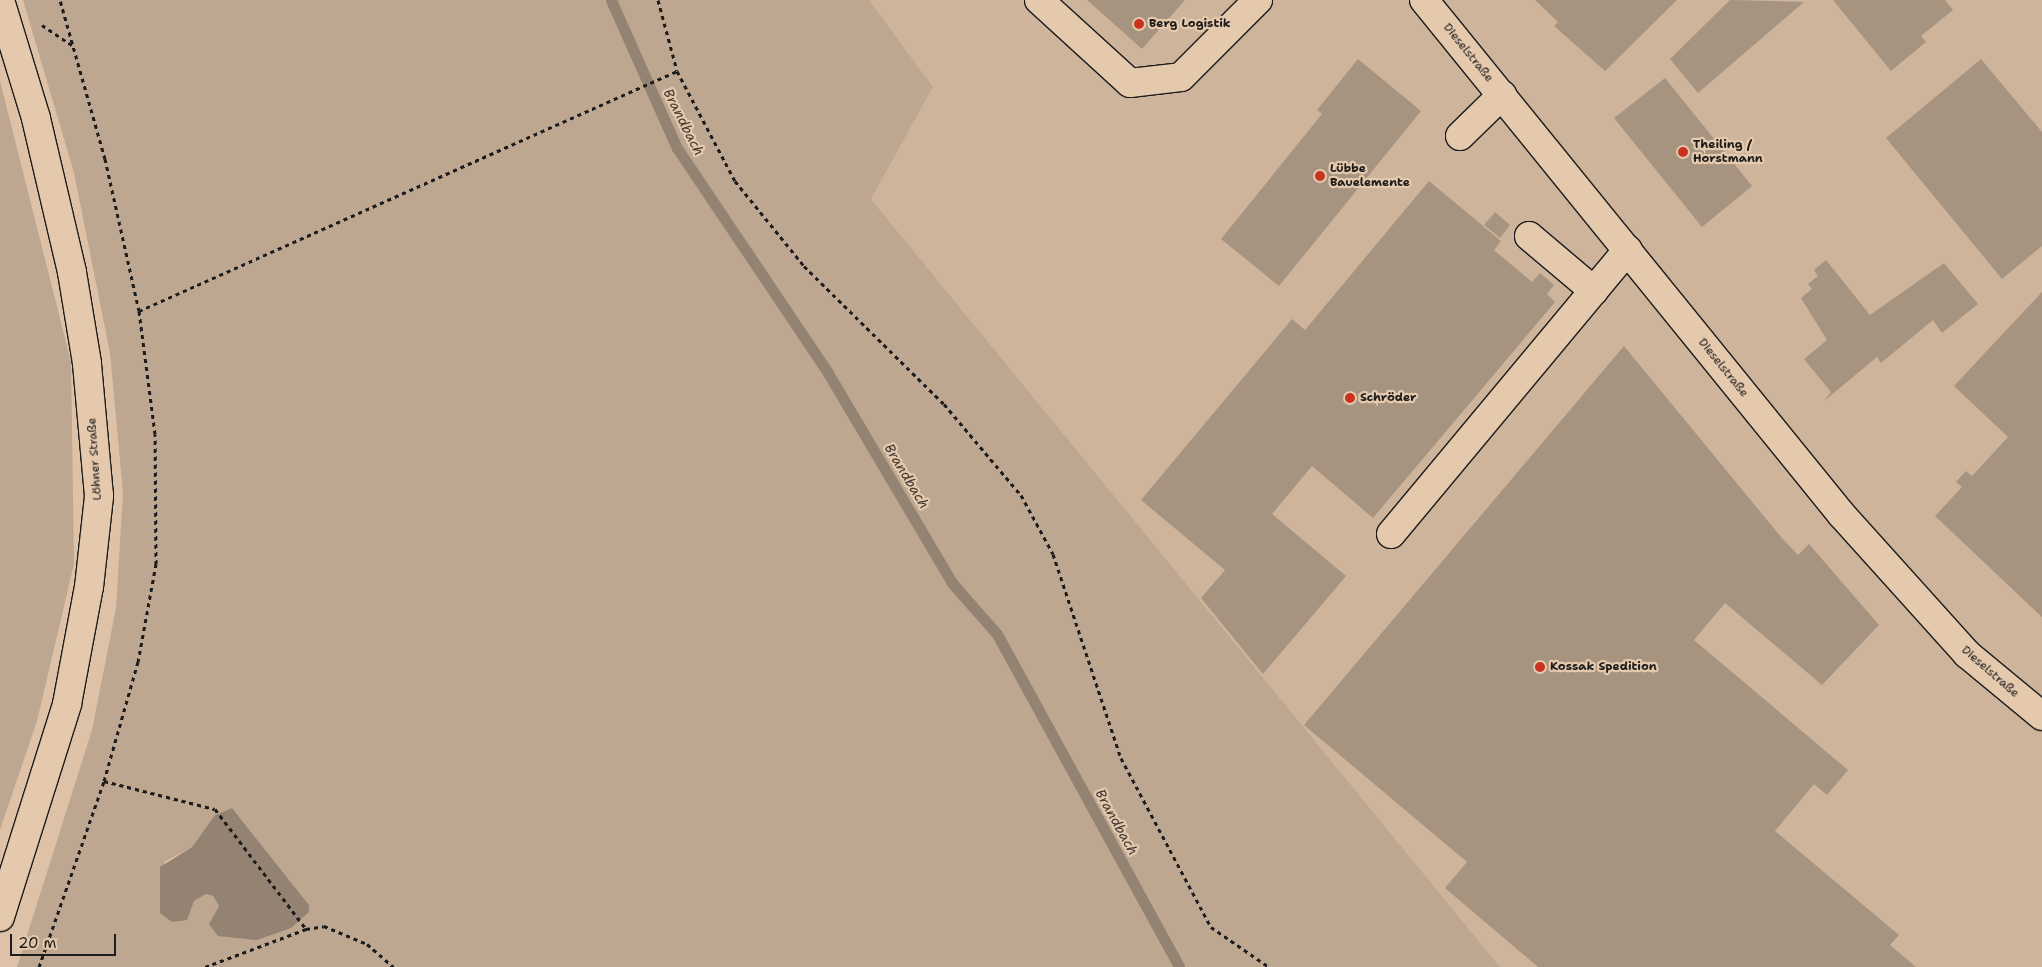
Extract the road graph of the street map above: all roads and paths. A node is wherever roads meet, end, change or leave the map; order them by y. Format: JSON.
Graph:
{"nodes":[{"id":1,"x":0,"y":0,"type":"edge"},
{"id":2,"x":60,"y":0,"type":"edge"},
{"id":3,"x":658,"y":0,"type":"edge"},
{"id":4,"x":1039,"y":0,"type":"edge"},
{"id":5,"x":1258,"y":0,"type":"edge"},
{"id":6,"x":1424,"y":0,"type":"edge"},
{"id":7,"x":677,"y":72,"type":"junction"},
{"id":8,"x":1502,"y":95,"type":"junction"},
{"id":9,"x":1460,"y":136,"type":"dead end"},
{"id":10,"x":1529,"y":236,"type":"dead end"},
{"id":11,"x":1628,"y":250,"type":"junction"},
{"id":12,"x":1594,"y":291,"type":"junction"},
{"id":13,"x":140,"y":311,"type":"junction"},
{"id":14,"x":1392,"y":534,"type":"dead end"},
{"id":15,"x":2042,"y":716,"type":"edge"},
{"id":16,"x":104,"y":781,"type":"junction"},
{"id":17,"x":0,"y":917,"type":"edge"},
{"id":18,"x":306,"y":929,"type":"junction"},
{"id":19,"x":39,"y":967,"type":"edge"},
{"id":20,"x":206,"y":967,"type":"edge"},
{"id":21,"x":393,"y":967,"type":"edge"},
{"id":22,"x":1269,"y":967,"type":"edge"}],
"edges":[{"from":1,"to":17,"type":"street","name":"Löhner Straße"},
{"from":2,"to":13,"type":"path"},
{"from":3,"to":7,"type":"path"},
{"from":4,"to":5,"type":"street"},
{"from":6,"to":8,"type":"street","name":"Dieselstraße"},
{"from":7,"to":13,"type":"path"},
{"from":7,"to":22,"type":"path"},
{"from":8,"to":9,"type":"street"},
{"from":8,"to":11,"type":"street","name":"Dieselstraße"},
{"from":10,"to":12,"type":"street"},
{"from":11,"to":12,"type":"street"},
{"from":11,"to":15,"type":"street","name":"Dieselstraße"},
{"from":12,"to":14,"type":"street"},
{"from":13,"to":16,"type":"path"},
{"from":16,"to":18,"type":"path"},
{"from":16,"to":19,"type":"path"},
{"from":18,"to":20,"type":"path"},
{"from":18,"to":21,"type":"path"}]}
